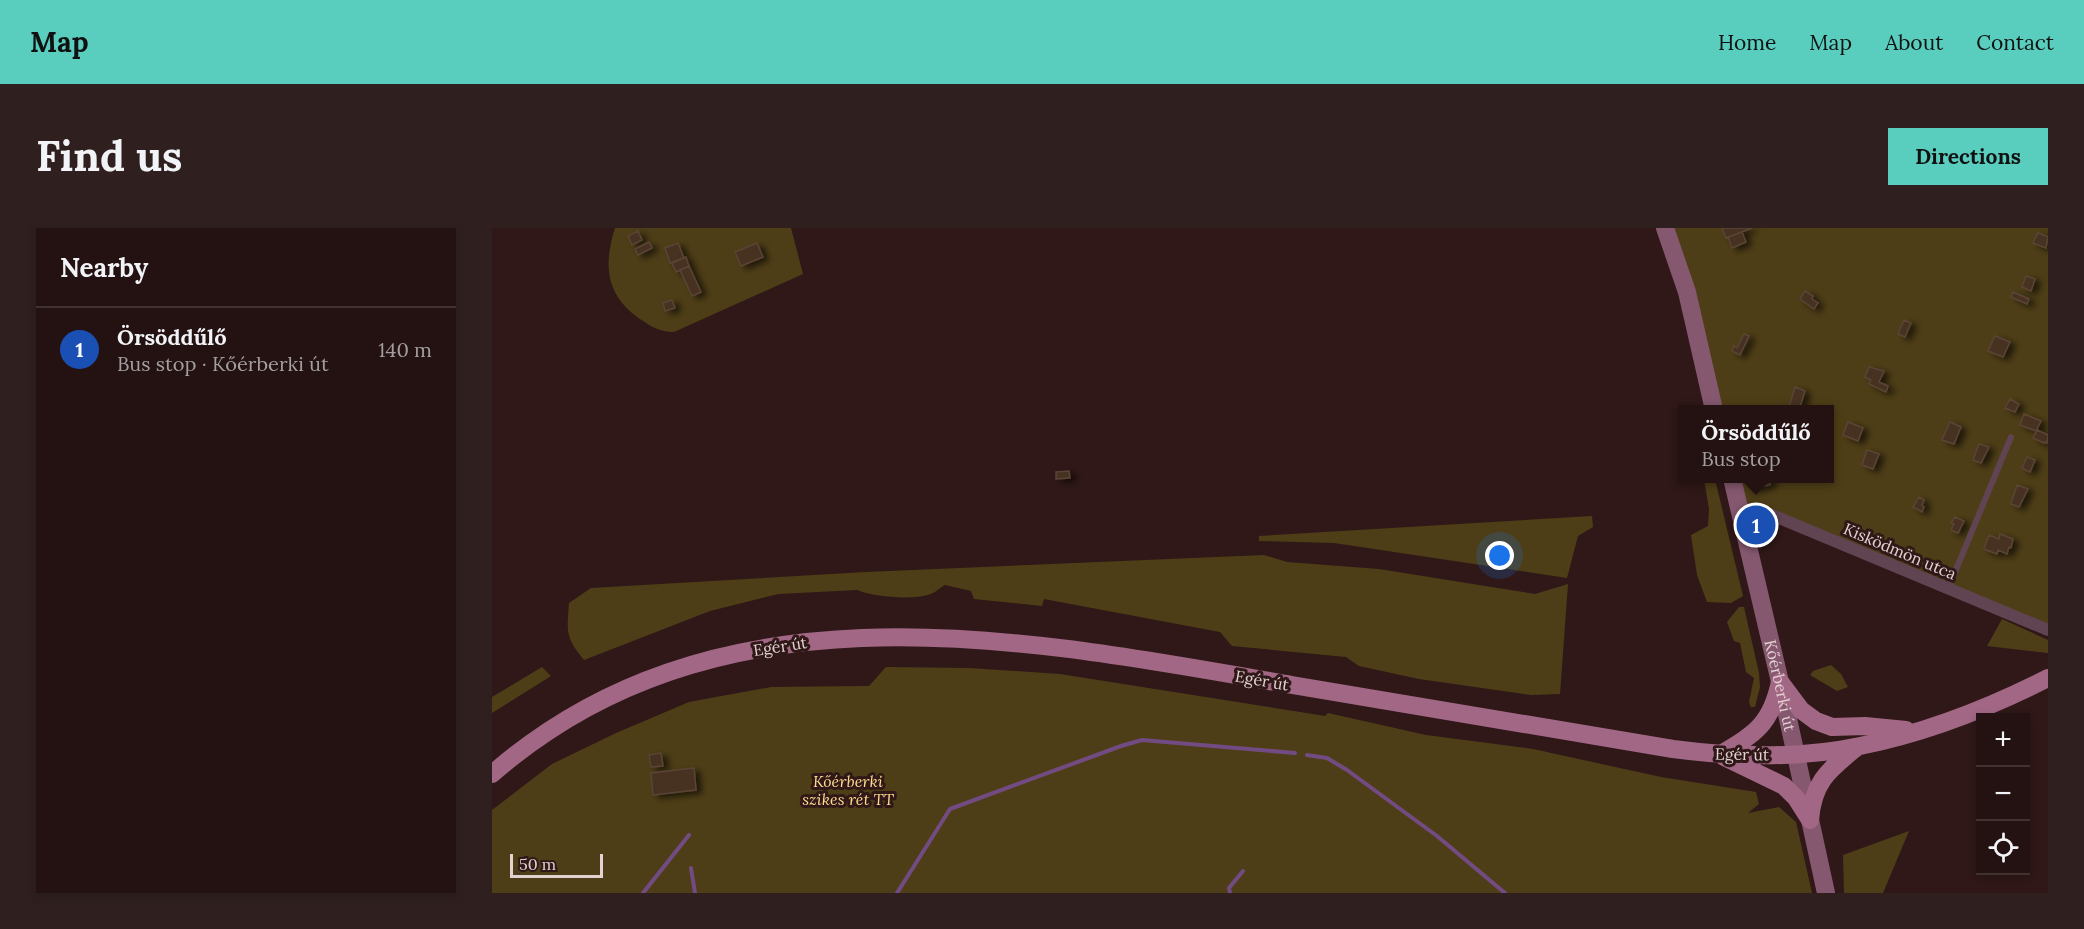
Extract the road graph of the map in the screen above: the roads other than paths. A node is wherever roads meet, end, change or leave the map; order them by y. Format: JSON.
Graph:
{"nodes":[{"id":1,"x":1665,"y":228,"type":"edge"},
{"id":2,"x":1713,"y":405,"type":"edge"},
{"id":3,"x":2010,"y":437,"type":"dead end"},
{"id":4,"x":1733,"y":483,"type":"edge"},
{"id":5,"x":1739,"y":507,"type":"junction"},
{"id":6,"x":1948,"y":589,"type":"junction"},
{"id":7,"x":2048,"y":630,"type":"edge"},
{"id":8,"x":2048,"y":678,"type":"edge"},
{"id":9,"x":1780,"y":682,"type":"junction"},
{"id":10,"x":1917,"y":731,"type":"junction"},
{"id":11,"x":1858,"y":747,"type":"junction"},
{"id":12,"x":1795,"y":753,"type":"junction"},
{"id":13,"x":1720,"y":754,"type":"junction"},
{"id":14,"x":492,"y":774,"type":"edge"},
{"id":15,"x":1810,"y":820,"type":"junction"},
{"id":16,"x":1826,"y":893,"type":"edge"}],
"edges":[{"from":1,"to":2,"type":"street"},
{"from":3,"to":6,"type":"lane"},
{"from":4,"to":5,"type":"street","name":"Kőérberki út"},
{"from":5,"to":6,"type":"street","name":"Kisködmön utca"},
{"from":5,"to":9,"type":"street","name":"Kőérberki út"},
{"from":6,"to":7,"type":"street","name":"Kisködmön utca"},
{"from":8,"to":10,"type":"main road","name":"Egér út"},
{"from":9,"to":10,"type":"main road"},
{"from":9,"to":12,"type":"street","name":"Kőérberki út"},
{"from":9,"to":13,"type":"main road"},
{"from":10,"to":11,"type":"main road","name":"Egér út"},
{"from":11,"to":12,"type":"main road","name":"Egér út"},
{"from":11,"to":15,"type":"main road"},
{"from":12,"to":13,"type":"main road","name":"Egér út"},
{"from":12,"to":15,"type":"street","name":"Kőérberki út"},
{"from":13,"to":14,"type":"main road","name":"Egér út"},
{"from":13,"to":15,"type":"main road"},
{"from":15,"to":16,"type":"street","name":"Kőérberki út"}]}
